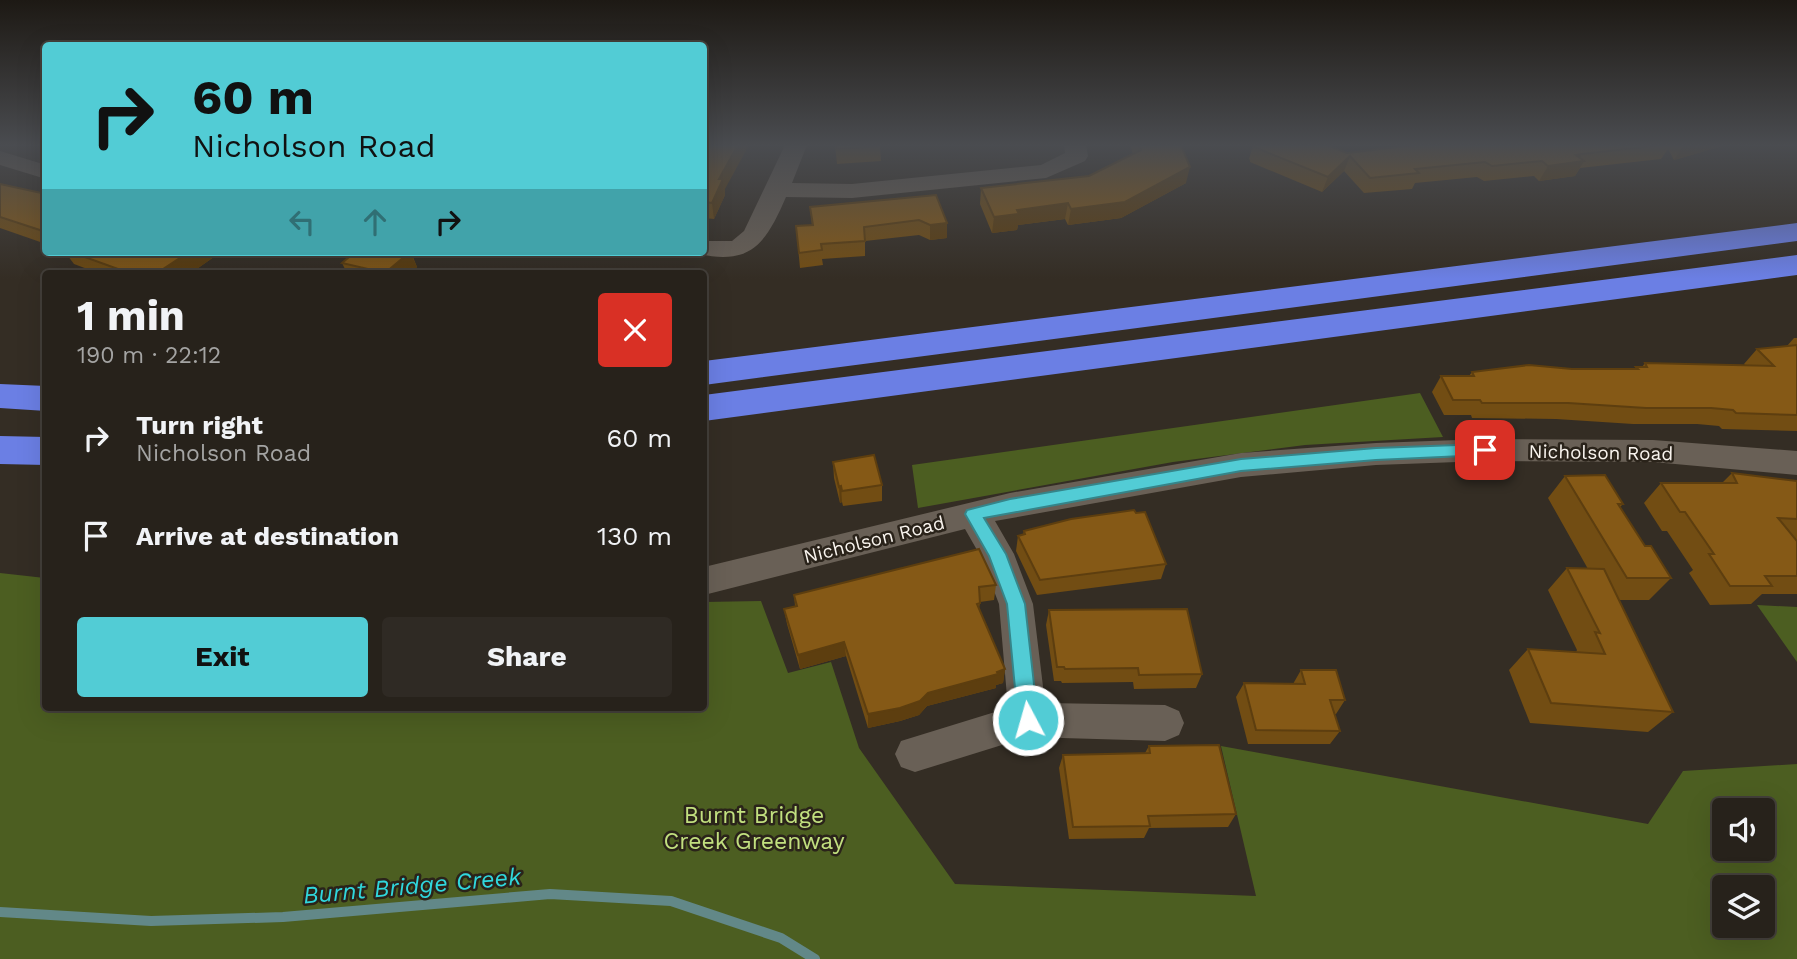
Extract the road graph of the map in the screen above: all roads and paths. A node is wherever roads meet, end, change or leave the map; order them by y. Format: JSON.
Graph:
{"nodes":[{"id":1,"x":777,"y":190,"type":"joint"},
{"id":2,"x":864,"y":190,"type":"edge"},
{"id":3,"x":1797,"y":232,"type":"edge"},
{"id":4,"x":707,"y":248,"type":"edge"},
{"id":5,"x":1797,"y":265,"type":"edge"},
{"id":6,"x":707,"y":373,"type":"edge"},
{"id":7,"x":0,"y":396,"type":"edge"},
{"id":8,"x":42,"y":399,"type":"edge"},
{"id":9,"x":707,"y":408,"type":"edge"},
{"id":10,"x":0,"y":411,"type":"edge"},
{"id":11,"x":42,"y":412,"type":"edge"},
{"id":12,"x":0,"y":450,"type":"edge"},
{"id":13,"x":42,"y":451,"type":"edge"},
{"id":14,"x":1797,"y":463,"type":"edge"},
{"id":15,"x":42,"y":469,"type":"edge"},
{"id":16,"x":0,"y":470,"type":"edge"},
{"id":17,"x":973,"y":514,"type":"junction"},
{"id":18,"x":707,"y":580,"type":"edge"},
{"id":19,"x":1028,"y":720,"type":"junction"},
{"id":20,"x":1165,"y":723,"type":"dead end"},
{"id":21,"x":915,"y":754,"type":"dead end"}],
"edges":[{"from":1,"to":2,"type":"street"},
{"from":1,"to":4,"type":"street"},
{"from":3,"to":6,"type":"highway"},
{"from":5,"to":9,"type":"highway"},
{"from":7,"to":8,"type":"highway"},
{"from":10,"to":11,"type":"highway"},
{"from":12,"to":13,"type":"highway"},
{"from":14,"to":17,"type":"street","name":"Nicholson Road"},
{"from":15,"to":16,"type":"highway"},
{"from":17,"to":18,"type":"street","name":"Nicholson Road"},
{"from":17,"to":19,"type":"street"},
{"from":19,"to":20,"type":"street"},
{"from":19,"to":21,"type":"street"}]}
